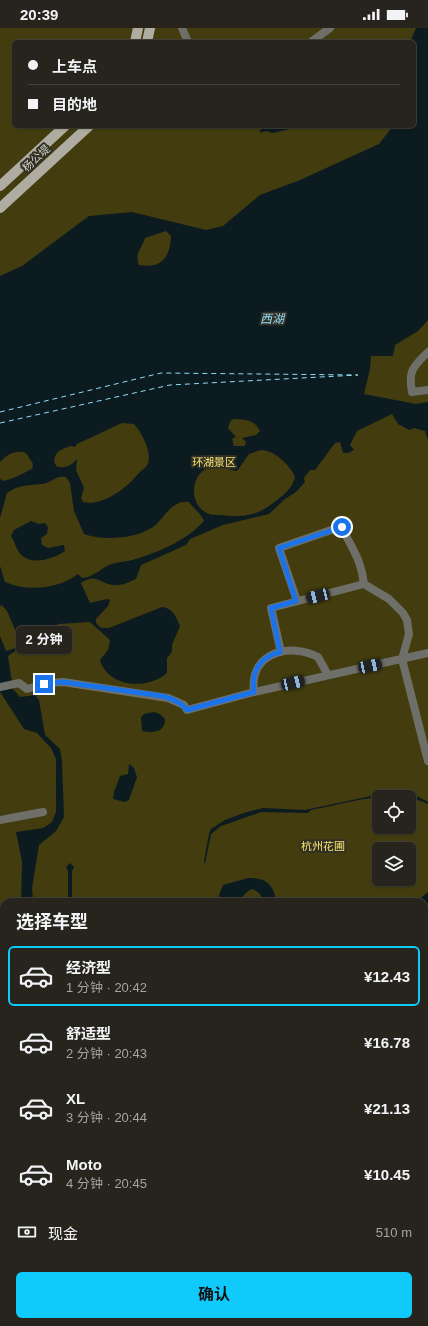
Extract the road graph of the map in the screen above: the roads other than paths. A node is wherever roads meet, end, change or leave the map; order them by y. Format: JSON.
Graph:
{"nodes":[{"id":1,"x":138,"y":28,"type":"edge"},
{"id":2,"x":150,"y":28,"type":"edge"},
{"id":3,"x":182,"y":28,"type":"edge"},
{"id":4,"x":330,"y":28,"type":"edge"},
{"id":5,"x":135,"y":40,"type":"edge"},
{"id":6,"x":147,"y":40,"type":"edge"},
{"id":7,"x":187,"y":40,"type":"edge"},
{"id":8,"x":314,"y":40,"type":"edge"},
{"id":9,"x":63,"y":128,"type":"edge"},
{"id":10,"x":87,"y":128,"type":"edge"},
{"id":11,"x":0,"y":186,"type":"edge"},
{"id":12,"x":0,"y":208,"type":"edge"},
{"id":13,"x":428,"y":352,"type":"edge"},
{"id":14,"x":428,"y":390,"type":"edge"},
{"id":15,"x":364,"y":584,"type":"junction"},
{"id":16,"x":296,"y":601,"type":"junction"},
{"id":17,"x":280,"y":652,"type":"junction"},
{"id":18,"x":428,"y":652,"type":"edge"},
{"id":19,"x":402,"y":659,"type":"junction"},
{"id":20,"x":328,"y":675,"type":"junction"},
{"id":21,"x":0,"y":687,"type":"edge"},
{"id":22,"x":254,"y":692,"type":"junction"},
{"id":23,"x":428,"y":761,"type":"edge"},
{"id":24,"x":43,"y":812,"type":"dead end"},
{"id":25,"x":0,"y":820,"type":"edge"}],
"edges":[{"from":1,"to":5,"type":"main road"},
{"from":2,"to":6,"type":"main road"},
{"from":3,"to":7,"type":"street"},
{"from":4,"to":8,"type":"street"},
{"from":9,"to":11,"type":"main road","name":"杨公堤"},
{"from":10,"to":12,"type":"main road","name":"杨公堤"},
{"from":13,"to":14,"type":"street"},
{"from":15,"to":16,"type":"street"},
{"from":15,"to":16,"type":"street"},
{"from":15,"to":19,"type":"street"},
{"from":16,"to":17,"type":"street"},
{"from":17,"to":20,"type":"street"},
{"from":17,"to":22,"type":"street"},
{"from":18,"to":19,"type":"street"},
{"from":19,"to":20,"type":"street"},
{"from":19,"to":23,"type":"street"},
{"from":20,"to":22,"type":"street"},
{"from":21,"to":22,"type":"street"},
{"from":24,"to":25,"type":"street"}]}
